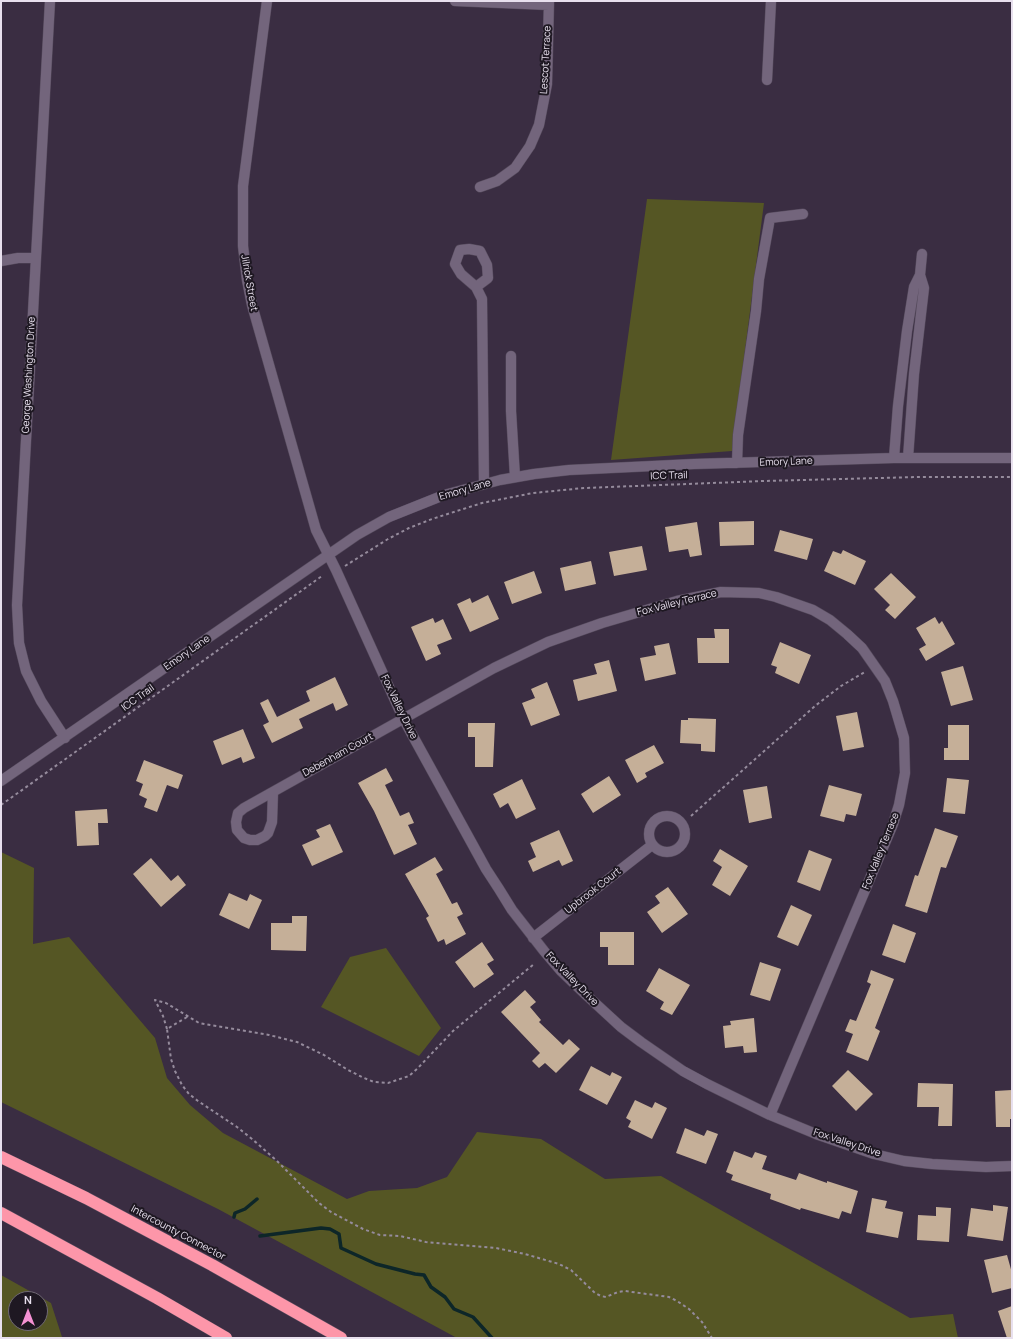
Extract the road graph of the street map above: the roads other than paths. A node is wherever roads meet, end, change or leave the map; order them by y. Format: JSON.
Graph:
{"nodes":[{"id":1,"x":50,"y":1,"type":"edge"},
{"id":2,"x":267,"y":1,"type":"edge"},
{"id":3,"x":455,"y":1,"type":"edge"},
{"id":4,"x":771,"y":1,"type":"edge"},
{"id":5,"x":549,"y":3,"type":"edge"},
{"id":6,"x":767,"y":80,"type":"dead end"},
{"id":7,"x":480,"y":187,"type":"dead end"},
{"id":8,"x":803,"y":214,"type":"dead end"},
{"id":9,"x":922,"y":254,"type":"dead end"},
{"id":10,"x":36,"y":258,"type":"junction"},
{"id":11,"x":1,"y":261,"type":"edge"},
{"id":12,"x":920,"y":275,"type":"junction"},
{"id":13,"x":476,"y":287,"type":"dead end"},
{"id":14,"x":512,"y":356,"type":"dead end"},
{"id":15,"x":894,"y":458,"type":"junction"},
{"id":16,"x":908,"y":458,"type":"junction"},
{"id":17,"x":1012,"y":458,"type":"edge"},
{"id":18,"x":737,"y":463,"type":"junction"},
{"id":19,"x":515,"y":477,"type":"junction"},
{"id":20,"x":484,"y":484,"type":"junction"},
{"id":21,"x":328,"y":554,"type":"junction"},
{"id":22,"x":403,"y":718,"type":"junction"},
{"id":23,"x":65,"y":738,"type":"junction"},
{"id":24,"x":1,"y":781,"type":"edge"},
{"id":25,"x":273,"y":792,"type":"junction"},
{"id":26,"x":652,"y":844,"type":"dead end"},
{"id":27,"x":533,"y":938,"type":"junction"},
{"id":28,"x":770,"y":1115,"type":"junction"},
{"id":29,"x":1,"y":1157,"type":"edge"},
{"id":30,"x":1012,"y":1166,"type":"edge"},
{"id":31,"x":1,"y":1213,"type":"edge"},
{"id":32,"x":226,"y":1338,"type":"edge"},
{"id":33,"x":341,"y":1338,"type":"edge"}],
"edges":[{"from":1,"to":10,"type":"street","name":"George Washington Drive"},
{"from":2,"to":21,"type":"street","name":"Jilrick Street"},
{"from":3,"to":5,"type":"street"},
{"from":4,"to":6,"type":"street"},
{"from":5,"to":7,"type":"street","name":"Lescot Terrace"},
{"from":8,"to":18,"type":"street"},
{"from":9,"to":12,"type":"street"},
{"from":10,"to":11,"type":"street"},
{"from":10,"to":23,"type":"street","name":"George Washington Drive"},
{"from":12,"to":15,"type":"street"},
{"from":12,"to":16,"type":"street"},
{"from":13,"to":20,"type":"street"},
{"from":14,"to":19,"type":"street"},
{"from":15,"to":16,"type":"street","name":"Emory Lane"},
{"from":15,"to":18,"type":"street","name":"Emory Lane"},
{"from":16,"to":17,"type":"street","name":"Emory Lane"},
{"from":18,"to":19,"type":"street","name":"Emory Lane"},
{"from":19,"to":20,"type":"street","name":"Emory Lane"},
{"from":20,"to":21,"type":"street","name":"Emory Lane"},
{"from":21,"to":22,"type":"street","name":"Fox Valley Drive"},
{"from":21,"to":23,"type":"street","name":"Emory Lane"},
{"from":22,"to":25,"type":"street","name":"Debenham Court"},
{"from":22,"to":27,"type":"street","name":"Fox Valley Drive"},
{"from":22,"to":28,"type":"street","name":"Fox Valley Terrace"},
{"from":23,"to":24,"type":"street","name":"Emory Lane"},
{"from":25,"to":25,"type":"street","name":"Debenham Court"},
{"from":26,"to":27,"type":"street","name":"Upbrook Court"},
{"from":27,"to":28,"type":"street","name":"Fox Valley Drive"},
{"from":28,"to":30,"type":"street","name":"Fox Valley Drive"},
{"from":29,"to":33,"type":"highway","name":"Intercounty Connector"},
{"from":31,"to":32,"type":"highway"}]}
